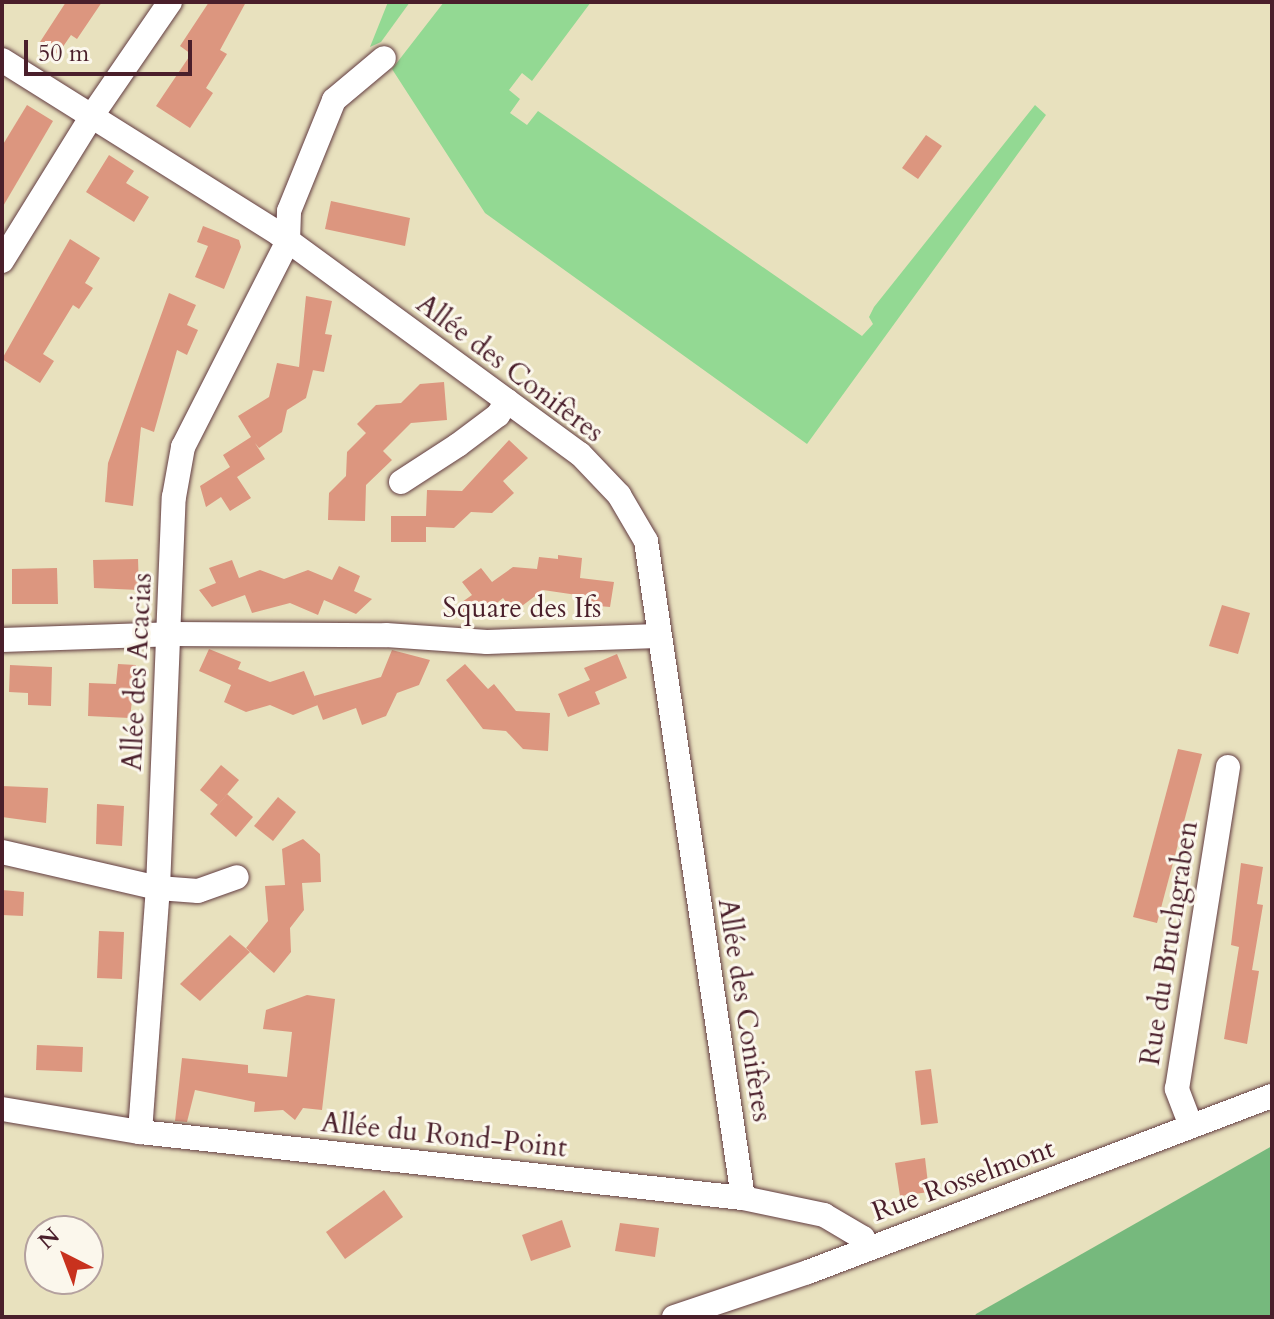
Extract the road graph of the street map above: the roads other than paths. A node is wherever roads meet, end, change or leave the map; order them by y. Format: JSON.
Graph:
{"nodes":[{"id":1,"x":170,"y":2,"type":"edge"},
{"id":2,"x":384,"y":58,"type":"dead end"},
{"id":3,"x":2,"y":60,"type":"edge"},
{"id":4,"x":93,"y":114,"type":"junction"},
{"id":5,"x":288,"y":241,"type":"junction"},
{"id":6,"x":2,"y":261,"type":"edge"},
{"id":7,"x":507,"y":401,"type":"junction"},
{"id":8,"x":401,"y":482,"type":"dead end"},
{"id":9,"x":170,"y":634,"type":"junction"},
{"id":10,"x":658,"y":636,"type":"junction"},
{"id":11,"x":2,"y":640,"type":"edge"},
{"id":12,"x":1228,"y":767,"type":"dead end"},
{"id":13,"x":2,"y":852,"type":"edge"},
{"id":14,"x":237,"y":877,"type":"dead end"},
{"id":15,"x":158,"y":888,"type":"junction"},
{"id":16,"x":1272,"y":1096,"type":"edge"},
{"id":17,"x":2,"y":1109,"type":"edge"},
{"id":18,"x":1191,"y":1126,"type":"junction"},
{"id":19,"x":140,"y":1132,"type":"junction"},
{"id":20,"x":743,"y":1198,"type":"junction"},
{"id":21,"x":868,"y":1247,"type":"junction"},
{"id":22,"x":674,"y":1317,"type":"edge"}],
"edges":[{"from":1,"to":4,"type":"street"},
{"from":2,"to":5,"type":"street"},
{"from":3,"to":4,"type":"street","name":"Allée des Conifères"},
{"from":4,"to":5,"type":"street","name":"Allée des Conifères"},
{"from":4,"to":6,"type":"street"},
{"from":5,"to":7,"type":"street","name":"Allée des Conifères"},
{"from":5,"to":9,"type":"street","name":"Allée des Acacias"},
{"from":7,"to":8,"type":"street"},
{"from":7,"to":10,"type":"street","name":"Allée des Conifères"},
{"from":9,"to":10,"type":"street","name":"Square des Ifs"},
{"from":9,"to":11,"type":"street","name":"Square des Ifs"},
{"from":9,"to":15,"type":"street","name":"Allée des Acacias"},
{"from":10,"to":20,"type":"street","name":"Allée des Conifères"},
{"from":12,"to":18,"type":"street","name":"Rue du Bruchgraben"},
{"from":13,"to":15,"type":"street"},
{"from":14,"to":15,"type":"street"},
{"from":15,"to":19,"type":"street","name":"Allée des Acacias"},
{"from":16,"to":18,"type":"street","name":"Rue Rosselmont"},
{"from":17,"to":19,"type":"street","name":"Allée du Rond-Point"},
{"from":18,"to":21,"type":"street","name":"Rue Rosselmont"},
{"from":19,"to":20,"type":"street","name":"Allée du Rond-Point"},
{"from":20,"to":21,"type":"street","name":"Allée du Rond-Point"},
{"from":21,"to":22,"type":"street","name":"Rue Rosselmont"}]}
